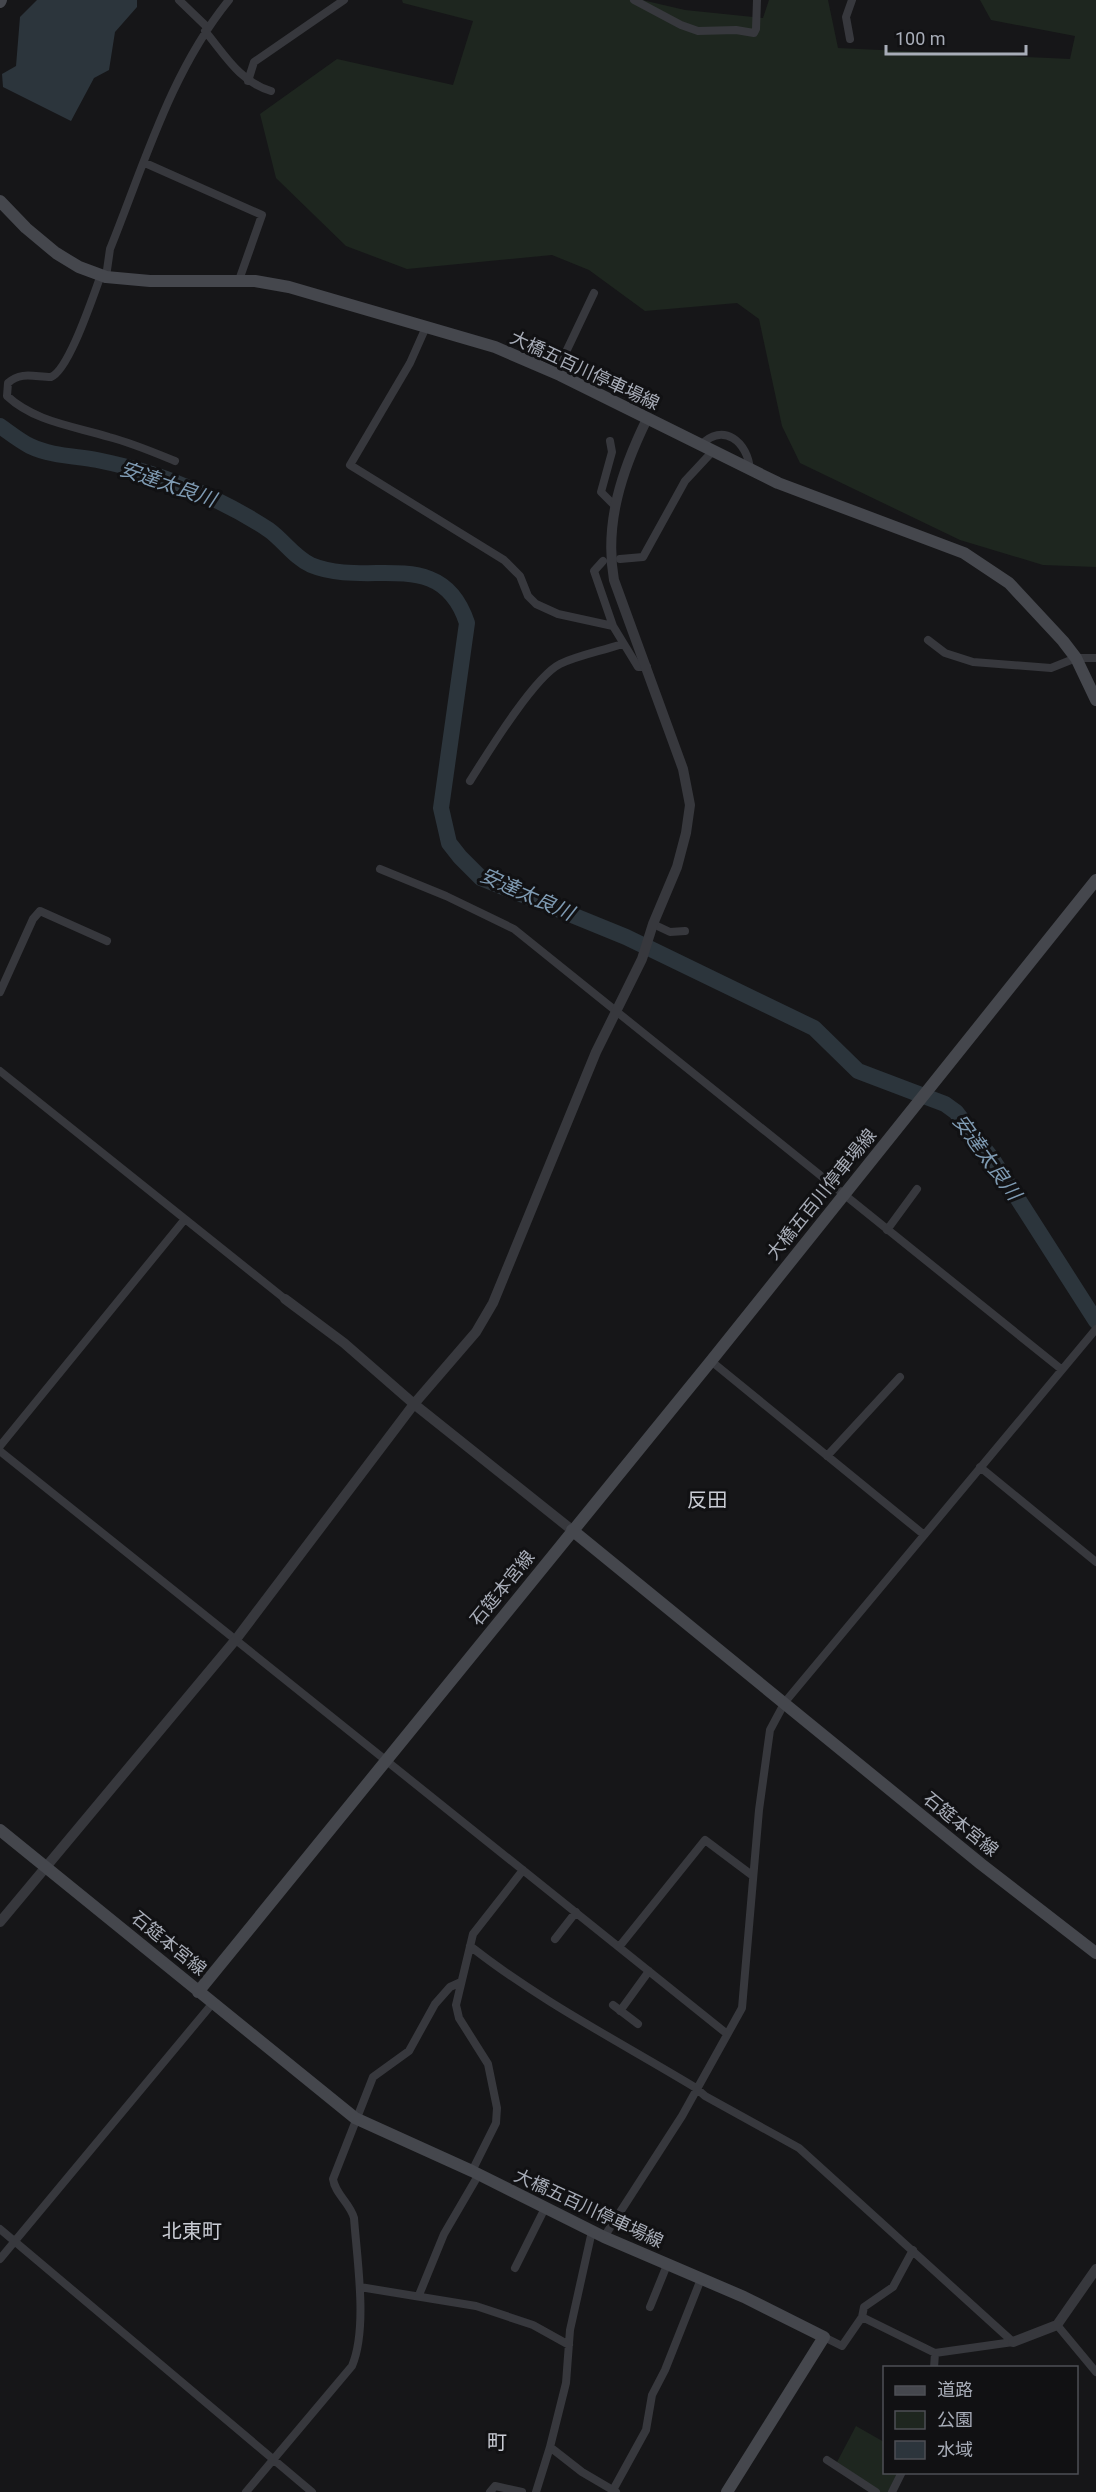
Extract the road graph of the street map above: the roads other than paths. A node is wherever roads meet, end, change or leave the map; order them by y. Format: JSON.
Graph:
{"nodes":[{"id":1,"x":179,"y":0,"type":"edge"},
{"id":2,"x":229,"y":0,"type":"edge"},
{"id":3,"x":344,"y":0,"type":"edge"},
{"id":4,"x":634,"y":0,"type":"edge"},
{"id":5,"x":758,"y":0,"type":"edge"},
{"id":6,"x":852,"y":0,"type":"edge"},
{"id":7,"x":206,"y":29,"type":"junction"},
{"id":8,"x":850,"y":39,"type":"dead end"},
{"id":9,"x":248,"y":81,"type":"junction"},
{"id":10,"x":271,"y":91,"type":"dead end"},
{"id":11,"x":145,"y":163,"type":"junction"},
{"id":12,"x":0,"y":201,"type":"edge"},
{"id":13,"x":104,"y":276,"type":"junction"},
{"id":14,"x":239,"y":280,"type":"junction"},
{"id":15,"x":594,"y":293,"type":"dead end"},
{"id":16,"x":426,"y":327,"type":"junction"},
{"id":17,"x":556,"y":374,"type":"junction"},
{"id":18,"x":647,"y":419,"type":"junction"},
{"id":19,"x":609,"y":441,"type":"dead end"},
{"id":20,"x":700,"y":447,"type":"junction"},
{"id":21,"x":712,"y":452,"type":"junction"},
{"id":22,"x":175,"y":461,"type":"dead end"},
{"id":23,"x":750,"y":470,"type":"junction"},
{"id":24,"x":615,"y":506,"type":"junction"},
{"id":25,"x":620,"y":559,"type":"dead end"},
{"id":26,"x":603,"y":561,"type":"dead end"},
{"id":27,"x":613,"y":626,"type":"junction"},
{"id":28,"x":928,"y":640,"type":"dead end"},
{"id":29,"x":622,"y":644,"type":"junction"},
{"id":30,"x":1076,"y":658,"type":"junction"},
{"id":31,"x":1096,"y":658,"type":"edge"},
{"id":32,"x":647,"y":668,"type":"junction"},
{"id":33,"x":1096,"y":700,"type":"edge"},
{"id":34,"x":470,"y":781,"type":"dead end"},
{"id":35,"x":380,"y":868,"type":"dead end"},
{"id":36,"x":1095,"y":884,"type":"edge"},
{"id":37,"x":653,"y":927,"type":"junction"},
{"id":38,"x":685,"y":931,"type":"dead end"},
{"id":39,"x":107,"y":941,"type":"dead end"},
{"id":40,"x":0,"y":992,"type":"edge"},
{"id":41,"x":614,"y":1012,"type":"junction"},
{"id":42,"x":0,"y":1071,"type":"edge"},
{"id":43,"x":918,"y":1189,"type":"dead end"},
{"id":44,"x":842,"y":1195,"type":"junction"},
{"id":45,"x":185,"y":1219,"type":"junction"},
{"id":46,"x":887,"y":1230,"type":"junction"},
{"id":47,"x":285,"y":1299,"type":"joint"},
{"id":48,"x":1093,"y":1332,"type":"edge"},
{"id":49,"x":711,"y":1361,"type":"junction"},
{"id":50,"x":1061,"y":1369,"type":"junction"},
{"id":51,"x":900,"y":1377,"type":"dead end"},
{"id":52,"x":414,"y":1404,"type":"junction"},
{"id":53,"x":0,"y":1449,"type":"edge"},
{"id":54,"x":827,"y":1456,"type":"junction"},
{"id":55,"x":980,"y":1467,"type":"junction"},
{"id":56,"x":572,"y":1530,"type":"junction"},
{"id":57,"x":923,"y":1534,"type":"junction"},
{"id":58,"x":1096,"y":1563,"type":"edge"},
{"id":59,"x":237,"y":1638,"type":"junction"},
{"id":60,"x":785,"y":1702,"type":"junction"},
{"id":61,"x":387,"y":1760,"type":"junction"},
{"id":62,"x":0,"y":1830,"type":"edge"},
{"id":63,"x":46,"y":1867,"type":"junction"},
{"id":64,"x":523,"y":1870,"type":"junction"},
{"id":65,"x":753,"y":1876,"type":"junction"},
{"id":66,"x":576,"y":1912,"type":"junction"},
{"id":67,"x":0,"y":1922,"type":"edge"},
{"id":68,"x":555,"y":1939,"type":"dead end"},
{"id":69,"x":470,"y":1946,"type":"junction"},
{"id":70,"x":619,"y":1947,"type":"junction"},
{"id":71,"x":1096,"y":1953,"type":"edge"},
{"id":72,"x":650,"y":1971,"type":"junction"},
{"id":73,"x":461,"y":1982,"type":"junction"},
{"id":74,"x":198,"y":1992,"type":"junction"},
{"id":75,"x":212,"y":2004,"type":"junction"},
{"id":76,"x":638,"y":2024,"type":"dead end"},
{"id":77,"x":726,"y":2033,"type":"junction"},
{"id":78,"x":696,"y":2088,"type":"junction"},
{"id":79,"x":355,"y":2118,"type":"junction"},
{"id":80,"x":475,"y":2173,"type":"junction"},
{"id":81,"x":545,"y":2208,"type":"junction"},
{"id":82,"x":0,"y":2229,"type":"edge"},
{"id":83,"x":592,"y":2231,"type":"junction"},
{"id":84,"x":604,"y":2237,"type":"junction"},
{"id":85,"x":15,"y":2241,"type":"junction"},
{"id":86,"x":913,"y":2250,"type":"junction"},
{"id":87,"x":0,"y":2259,"type":"edge"},
{"id":88,"x":667,"y":2265,"type":"junction"},
{"id":89,"x":515,"y":2268,"type":"dead end"},
{"id":90,"x":1096,"y":2269,"type":"edge"},
{"id":91,"x":701,"y":2279,"type":"junction"},
{"id":92,"x":360,"y":2287,"type":"junction"},
{"id":93,"x":419,"y":2295,"type":"junction"},
{"id":94,"x":650,"y":2307,"type":"dead end"},
{"id":95,"x":862,"y":2318,"type":"junction"},
{"id":96,"x":1057,"y":2325,"type":"junction"},
{"id":97,"x":824,"y":2337,"type":"junction"},
{"id":98,"x":1013,"y":2342,"type":"junction"},
{"id":99,"x":569,"y":2345,"type":"junction"},
{"id":100,"x":935,"y":2353,"type":"junction"},
{"id":101,"x":934,"y":2366,"type":"edge"},
{"id":102,"x":1096,"y":2372,"type":"edge"},
{"id":103,"x":550,"y":2447,"type":"junction"},
{"id":104,"x":273,"y":2459,"type":"junction"},
{"id":105,"x":827,"y":2460,"type":"dead end"},
{"id":106,"x":901,"y":2474,"type":"edge"},
{"id":107,"x":614,"y":2491,"type":"edge"},
{"id":108,"x":246,"y":2492,"type":"edge"},
{"id":109,"x":312,"y":2492,"type":"edge"},
{"id":110,"x":490,"y":2492,"type":"edge"},
{"id":111,"x":522,"y":2492,"type":"edge"},
{"id":112,"x":537,"y":2492,"type":"edge"},
{"id":113,"x":727,"y":2492,"type":"edge"},
{"id":114,"x":876,"y":2492,"type":"edge"},
{"id":115,"x":892,"y":2492,"type":"edge"}],
"edges":[{"from":1,"to":7,"type":"street"},
{"from":2,"to":7,"type":"street"},
{"from":3,"to":9,"type":"street"},
{"from":4,"to":5,"type":"street"},
{"from":6,"to":8,"type":"street"},
{"from":7,"to":9,"type":"street"},
{"from":7,"to":11,"type":"street"},
{"from":9,"to":10,"type":"street"},
{"from":11,"to":13,"type":"street"},
{"from":11,"to":14,"type":"street"},
{"from":12,"to":13,"type":"main road","name":"大橋五百川停車場線"},
{"from":13,"to":14,"type":"main road","name":"大橋五百川停車場線"},
{"from":13,"to":22,"type":"street"},
{"from":14,"to":16,"type":"main road","name":"大橋五百川停車場線"},
{"from":15,"to":17,"type":"street"},
{"from":16,"to":17,"type":"main road","name":"大橋五百川停車場線"},
{"from":16,"to":27,"type":"street"},
{"from":17,"to":18,"type":"main road","name":"大橋五百川停車場線"},
{"from":18,"to":20,"type":"main road","name":"大橋五百川停車場線"},
{"from":18,"to":24,"type":"street"},
{"from":19,"to":24,"type":"street"},
{"from":20,"to":21,"type":"main road","name":"大橋五百川停車場線"},
{"from":20,"to":23,"type":"street"},
{"from":21,"to":23,"type":"main road","name":"大橋五百川停車場線"},
{"from":21,"to":25,"type":"street"},
{"from":23,"to":30,"type":"main road","name":"大橋五百川停車場線"},
{"from":24,"to":32,"type":"street"},
{"from":26,"to":27,"type":"street"},
{"from":27,"to":29,"type":"street"},
{"from":28,"to":30,"type":"street"},
{"from":29,"to":32,"type":"street"},
{"from":29,"to":34,"type":"street"},
{"from":30,"to":31,"type":"street"},
{"from":30,"to":33,"type":"main road","name":"大橋五百川停車場線"},
{"from":32,"to":37,"type":"street"},
{"from":35,"to":41,"type":"street"},
{"from":36,"to":44,"type":"main road","name":"大橋五百川停車場線"},
{"from":37,"to":38,"type":"street"},
{"from":37,"to":41,"type":"street"},
{"from":39,"to":40,"type":"street"},
{"from":41,"to":44,"type":"street"},
{"from":41,"to":52,"type":"street"},
{"from":42,"to":45,"type":"street"},
{"from":43,"to":46,"type":"street"},
{"from":44,"to":46,"type":"street"},
{"from":44,"to":49,"type":"main road","name":"大橋五百川停車場線"},
{"from":45,"to":47,"type":"street"},
{"from":45,"to":53,"type":"street"},
{"from":46,"to":50,"type":"street"},
{"from":47,"to":52,"type":"street"},
{"from":48,"to":50,"type":"street"},
{"from":49,"to":54,"type":"street"},
{"from":49,"to":56,"type":"main road","name":"大橋五百川停車場線"},
{"from":50,"to":55,"type":"street"},
{"from":51,"to":54,"type":"street"},
{"from":52,"to":56,"type":"street"},
{"from":52,"to":59,"type":"street"},
{"from":53,"to":59,"type":"street"},
{"from":54,"to":57,"type":"street"},
{"from":55,"to":57,"type":"street"},
{"from":55,"to":58,"type":"street"},
{"from":56,"to":60,"type":"main road","name":"石筵本宮線"},
{"from":56,"to":61,"type":"main road","name":"石筵本宮線"},
{"from":57,"to":60,"type":"street"},
{"from":59,"to":61,"type":"street"},
{"from":59,"to":63,"type":"street"},
{"from":60,"to":65,"type":"street"},
{"from":60,"to":71,"type":"main road","name":"石筵本宮線"},
{"from":61,"to":64,"type":"street"},
{"from":61,"to":74,"type":"main road","name":"石筵本宮線"},
{"from":62,"to":63,"type":"main road","name":"石筵本宮線"},
{"from":63,"to":67,"type":"street"},
{"from":63,"to":74,"type":"main road","name":"石筵本宮線"},
{"from":64,"to":66,"type":"street"},
{"from":64,"to":69,"type":"street"},
{"from":65,"to":70,"type":"street"},
{"from":65,"to":77,"type":"street"},
{"from":66,"to":68,"type":"street"},
{"from":66,"to":70,"type":"street"},
{"from":69,"to":73,"type":"street"},
{"from":69,"to":78,"type":"street"},
{"from":70,"to":72,"type":"street"},
{"from":72,"to":76,"type":"street"},
{"from":72,"to":77,"type":"street"},
{"from":73,"to":79,"type":"street"},
{"from":73,"to":80,"type":"street"},
{"from":74,"to":75,"type":"main road","name":"大橋五百川停車場線"},
{"from":75,"to":79,"type":"main road","name":"大橋五百川停車場線"},
{"from":75,"to":85,"type":"street"},
{"from":77,"to":78,"type":"street"},
{"from":78,"to":84,"type":"street"},
{"from":78,"to":86,"type":"street"},
{"from":79,"to":80,"type":"main road","name":"大橋五百川停車場線"},
{"from":79,"to":92,"type":"street"},
{"from":80,"to":81,"type":"main road","name":"大橋五百川停車場線"},
{"from":80,"to":93,"type":"street"},
{"from":81,"to":83,"type":"main road","name":"大橋五百川停車場線"},
{"from":81,"to":89,"type":"street"},
{"from":82,"to":85,"type":"street"},
{"from":83,"to":84,"type":"main road","name":"大橋五百川停車場線"},
{"from":83,"to":99,"type":"street"},
{"from":84,"to":88,"type":"main road","name":"大橋五百川停車場線"},
{"from":85,"to":87,"type":"street"},
{"from":85,"to":104,"type":"street"},
{"from":86,"to":95,"type":"street"},
{"from":86,"to":98,"type":"street"},
{"from":88,"to":91,"type":"main road","name":"大橋五百川停車場線"},
{"from":88,"to":94,"type":"street"},
{"from":90,"to":96,"type":"street"},
{"from":91,"to":97,"type":"main road","name":"大橋五百川停車場線"},
{"from":91,"to":107,"type":"street"},
{"from":92,"to":93,"type":"street"},
{"from":92,"to":104,"type":"street"},
{"from":93,"to":99,"type":"street"},
{"from":95,"to":97,"type":"street"},
{"from":95,"to":100,"type":"street"},
{"from":96,"to":98,"type":"street"},
{"from":96,"to":102,"type":"street"},
{"from":97,"to":113,"type":"main road"},
{"from":98,"to":100,"type":"street"},
{"from":99,"to":103,"type":"street"},
{"from":100,"to":101,"type":"street"},
{"from":103,"to":107,"type":"street"},
{"from":103,"to":112,"type":"street"},
{"from":104,"to":108,"type":"street"},
{"from":104,"to":109,"type":"street"},
{"from":105,"to":114,"type":"street"},
{"from":106,"to":115,"type":"street"},
{"from":110,"to":111,"type":"street"}]}
